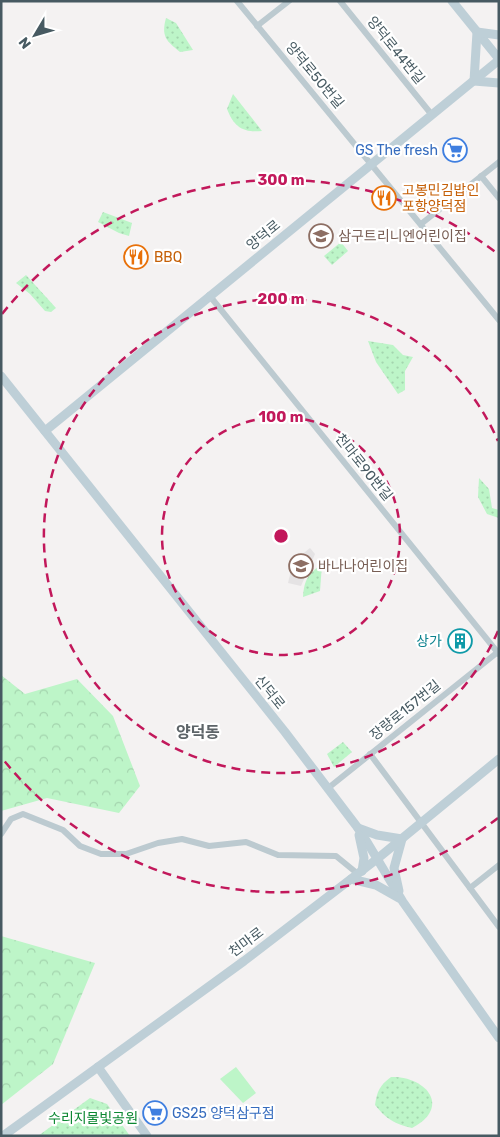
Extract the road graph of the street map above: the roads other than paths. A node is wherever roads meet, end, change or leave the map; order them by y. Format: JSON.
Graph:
{"nodes":[{"id":1,"x":237,"y":1,"type":"edge"},
{"id":2,"x":288,"y":1,"type":"edge"},
{"id":3,"x":340,"y":1,"type":"edge"},
{"id":4,"x":452,"y":1,"type":"edge"},
{"id":5,"x":257,"y":26,"type":"junction"},
{"id":6,"x":477,"y":32,"type":"junction"},
{"id":7,"x":499,"y":35,"type":"edge"},
{"id":8,"x":499,"y":60,"type":"edge"},
{"id":9,"x":474,"y":80,"type":"junction"},
{"id":10,"x":499,"y":83,"type":"edge"},
{"id":11,"x":432,"y":114,"type":"junction"},
{"id":12,"x":499,"y":162,"type":"edge"},
{"id":13,"x":373,"y":165,"type":"junction"},
{"id":14,"x":481,"y":176,"type":"junction"},
{"id":15,"x":499,"y":198,"type":"edge"},
{"id":16,"x":421,"y":224,"type":"junction"},
{"id":17,"x":209,"y":295,"type":"junction"},
{"id":18,"x":499,"y":320,"type":"edge"},
{"id":19,"x":1,"y":376,"type":"edge"},
{"id":20,"x":45,"y":431,"type":"junction"},
{"id":21,"x":498,"y":653,"type":"edge"},
{"id":22,"x":370,"y":754,"type":"junction"},
{"id":23,"x":499,"y":759,"type":"edge"},
{"id":24,"x":327,"y":788,"type":"junction"},
{"id":25,"x":422,"y":822,"type":"junction"},
{"id":26,"x":357,"y":827,"type":"junction"},
{"id":27,"x":1,"y":834,"type":"edge"},
{"id":28,"x":402,"y":839,"type":"junction"},
{"id":29,"x":377,"y":859,"type":"junction"},
{"id":30,"x":499,"y":865,"type":"edge"},
{"id":31,"x":357,"y":875,"type":"junction"},
{"id":32,"x":470,"y":888,"type":"junction"},
{"id":33,"x":401,"y":899,"type":"junction"},
{"id":34,"x":499,"y":927,"type":"edge"},
{"id":35,"x":499,"y":1038,"type":"edge"},
{"id":36,"x":98,"y":1067,"type":"junction"},
{"id":37,"x":3,"y":1136,"type":"edge"},
{"id":38,"x":147,"y":1136,"type":"edge"}],
"edges":[{"from":1,"to":5,"type":"street","name":"양덕로50번길"},
{"from":2,"to":5,"type":"street"},
{"from":3,"to":11,"type":"street","name":"양덕로44번길"},
{"from":4,"to":6,"type":"street"},
{"from":5,"to":13,"type":"street","name":"양덕로50번길"},
{"from":6,"to":7,"type":"street"},
{"from":6,"to":8,"type":"street"},
{"from":6,"to":9,"type":"street"},
{"from":8,"to":9,"type":"street","name":"양덕로"},
{"from":9,"to":10,"type":"street"},
{"from":9,"to":11,"type":"street","name":"양덕로"},
{"from":11,"to":13,"type":"street","name":"양덕로"},
{"from":12,"to":14,"type":"street"},
{"from":13,"to":16,"type":"street","name":"양덕로50번길"},
{"from":13,"to":17,"type":"street","name":"양덕로"},
{"from":14,"to":15,"type":"street"},
{"from":14,"to":16,"type":"street"},
{"from":16,"to":18,"type":"street","name":"양덕로50번길"},
{"from":17,"to":20,"type":"street","name":"양덕로"},
{"from":17,"to":21,"type":"street","name":"천마로90번길"},
{"from":19,"to":20,"type":"street","name":"신덕로"},
{"from":20,"to":24,"type":"street","name":"신덕로"},
{"from":21,"to":22,"type":"street","name":"장량로157번길"},
{"from":22,"to":24,"type":"street","name":"장량로157번길"},
{"from":22,"to":25,"type":"street"},
{"from":23,"to":25,"type":"street","name":"천마로"},
{"from":24,"to":26,"type":"street","name":"신덕로"},
{"from":25,"to":28,"type":"street","name":"천마로"},
{"from":25,"to":32,"type":"street"},
{"from":26,"to":28,"type":"street"},
{"from":26,"to":29,"type":"street","name":"신덕로"},
{"from":26,"to":31,"type":"street"},
{"from":27,"to":31,"type":"street"},
{"from":28,"to":29,"type":"street","name":"천마로"},
{"from":28,"to":33,"type":"street"},
{"from":29,"to":31,"type":"street","name":"천마로"},
{"from":29,"to":33,"type":"street","name":"신덕로"},
{"from":30,"to":32,"type":"street"},
{"from":31,"to":33,"type":"street"},
{"from":31,"to":36,"type":"street","name":"천마로"},
{"from":32,"to":34,"type":"street"},
{"from":33,"to":35,"type":"street","name":"신덕로"},
{"from":36,"to":37,"type":"street","name":"천마로"},
{"from":36,"to":38,"type":"street"}]}
